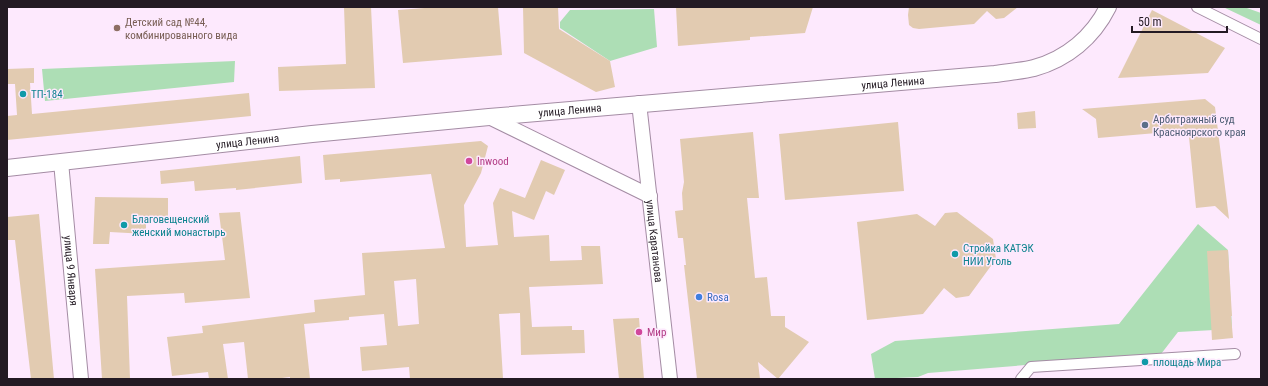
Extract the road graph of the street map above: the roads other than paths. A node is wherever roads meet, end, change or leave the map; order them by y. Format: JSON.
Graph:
{"nodes":[{"id":1,"x":1108,"y":7,"type":"edge"},
{"id":2,"x":1197,"y":7,"type":"edge"},
{"id":3,"x":1259,"y":40,"type":"edge"},
{"id":4,"x":639,"y":103,"type":"junction"},
{"id":5,"x":489,"y":117,"type":"junction"},
{"id":6,"x":61,"y":162,"type":"junction"},
{"id":7,"x":7,"y":168,"type":"edge"},
{"id":8,"x":650,"y":196,"type":"junction"},
{"id":9,"x":1234,"y":354,"type":"dead end"},
{"id":10,"x":81,"y":379,"type":"edge"},
{"id":11,"x":670,"y":379,"type":"edge"},
{"id":12,"x":1021,"y":379,"type":"edge"}],
"edges":[{"from":1,"to":4,"type":"main road","name":"улица Ленина"},
{"from":2,"to":3,"type":"street"},
{"from":4,"to":5,"type":"main road","name":"улица Ленина"},
{"from":4,"to":8,"type":"street","name":"улица Каратанова"},
{"from":5,"to":6,"type":"main road","name":"улица Ленина"},
{"from":5,"to":8,"type":"street"},
{"from":6,"to":7,"type":"main road","name":"улица Ленина"},
{"from":6,"to":10,"type":"street","name":"улица 9 Января"},
{"from":8,"to":11,"type":"street","name":"улица Каратанова"},
{"from":9,"to":12,"type":"street"}]}
